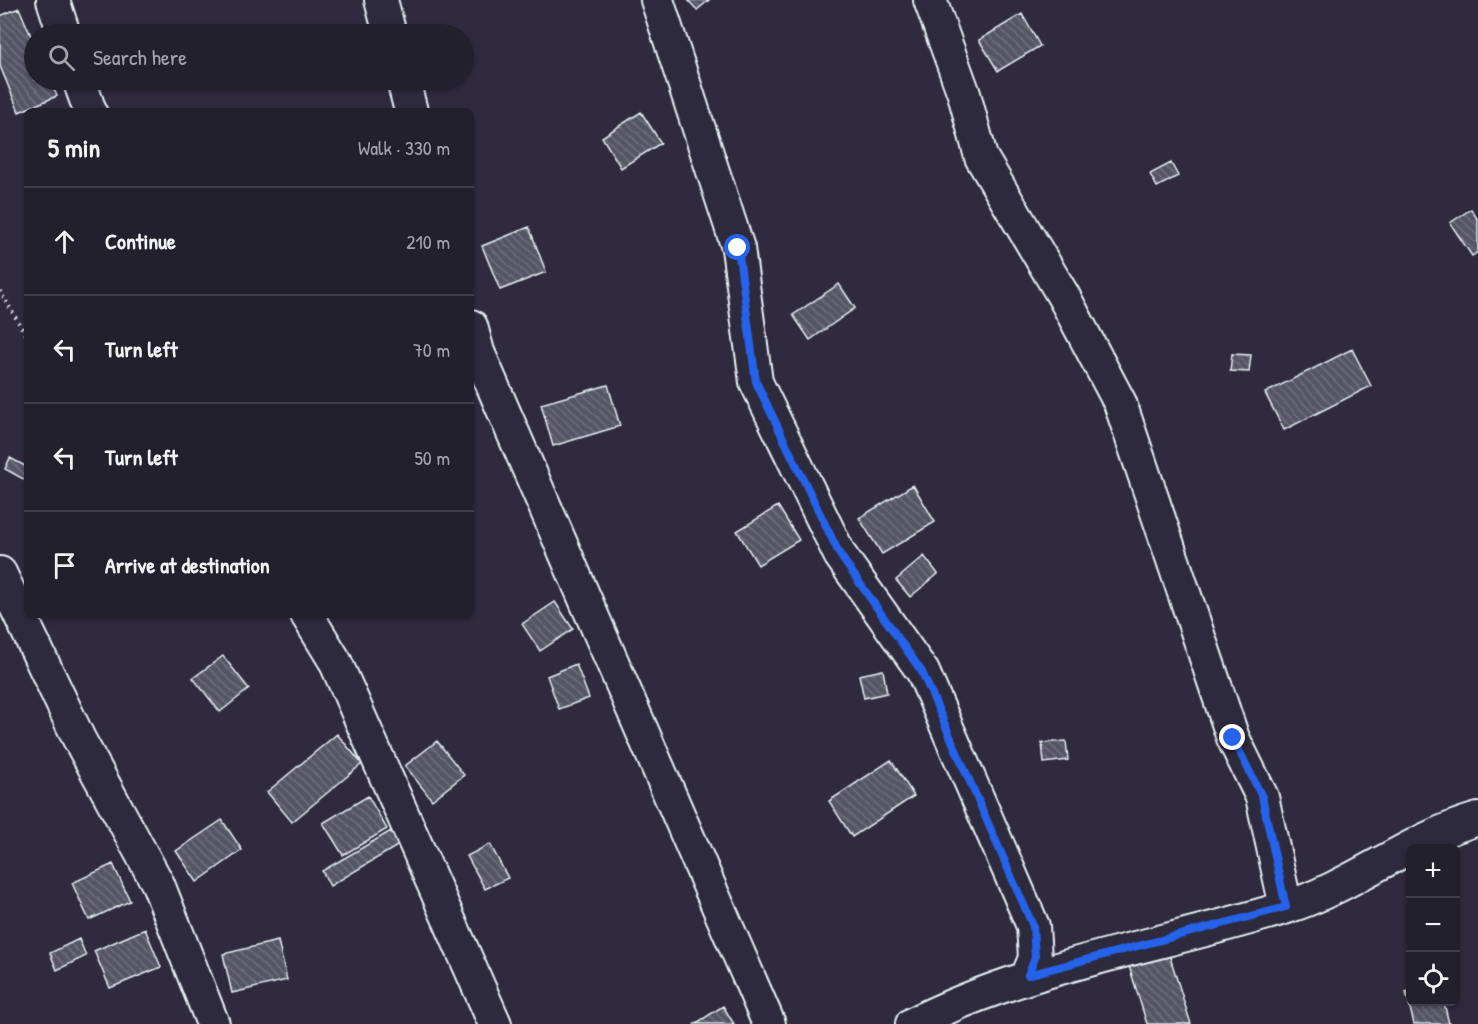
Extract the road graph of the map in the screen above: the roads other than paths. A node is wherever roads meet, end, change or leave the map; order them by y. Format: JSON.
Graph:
{"nodes":[{"id":1,"x":53,"y":0,"type":"edge"},
{"id":2,"x":381,"y":0,"type":"edge"},
{"id":3,"x":657,"y":0,"type":"edge"},
{"id":4,"x":930,"y":0,"type":"edge"},
{"id":5,"x":61,"y":24,"type":"edge"},
{"id":6,"x":387,"y":24,"type":"edge"},
{"id":7,"x":83,"y":90,"type":"edge"},
{"id":8,"x":406,"y":90,"type":"edge"},
{"id":9,"x":89,"y":108,"type":"edge"},
{"id":10,"x":410,"y":108,"type":"edge"},
{"id":11,"x":474,"y":337,"type":"edge"},
{"id":12,"x":0,"y":573,"type":"edge"},
{"id":13,"x":309,"y":618,"type":"edge"},
{"id":14,"x":1478,"y":819,"type":"edge"},
{"id":15,"x":1286,"y":907,"type":"junction"},
{"id":16,"x":1028,"y":975,"type":"junction"},
{"id":17,"x":213,"y":1024,"type":"edge"},
{"id":18,"x":495,"y":1024,"type":"edge"},
{"id":19,"x":769,"y":1024,"type":"edge"},
{"id":20,"x":912,"y":1024,"type":"edge"}],
"edges":[{"from":1,"to":5,"type":"street"},
{"from":2,"to":6,"type":"street"},
{"from":3,"to":16,"type":"street"},
{"from":4,"to":15,"type":"street"},
{"from":7,"to":9,"type":"street"},
{"from":8,"to":10,"type":"street"},
{"from":11,"to":19,"type":"street"},
{"from":12,"to":17,"type":"street"},
{"from":13,"to":18,"type":"street"},
{"from":14,"to":15,"type":"street"},
{"from":15,"to":16,"type":"street"},
{"from":16,"to":20,"type":"street"}]}
